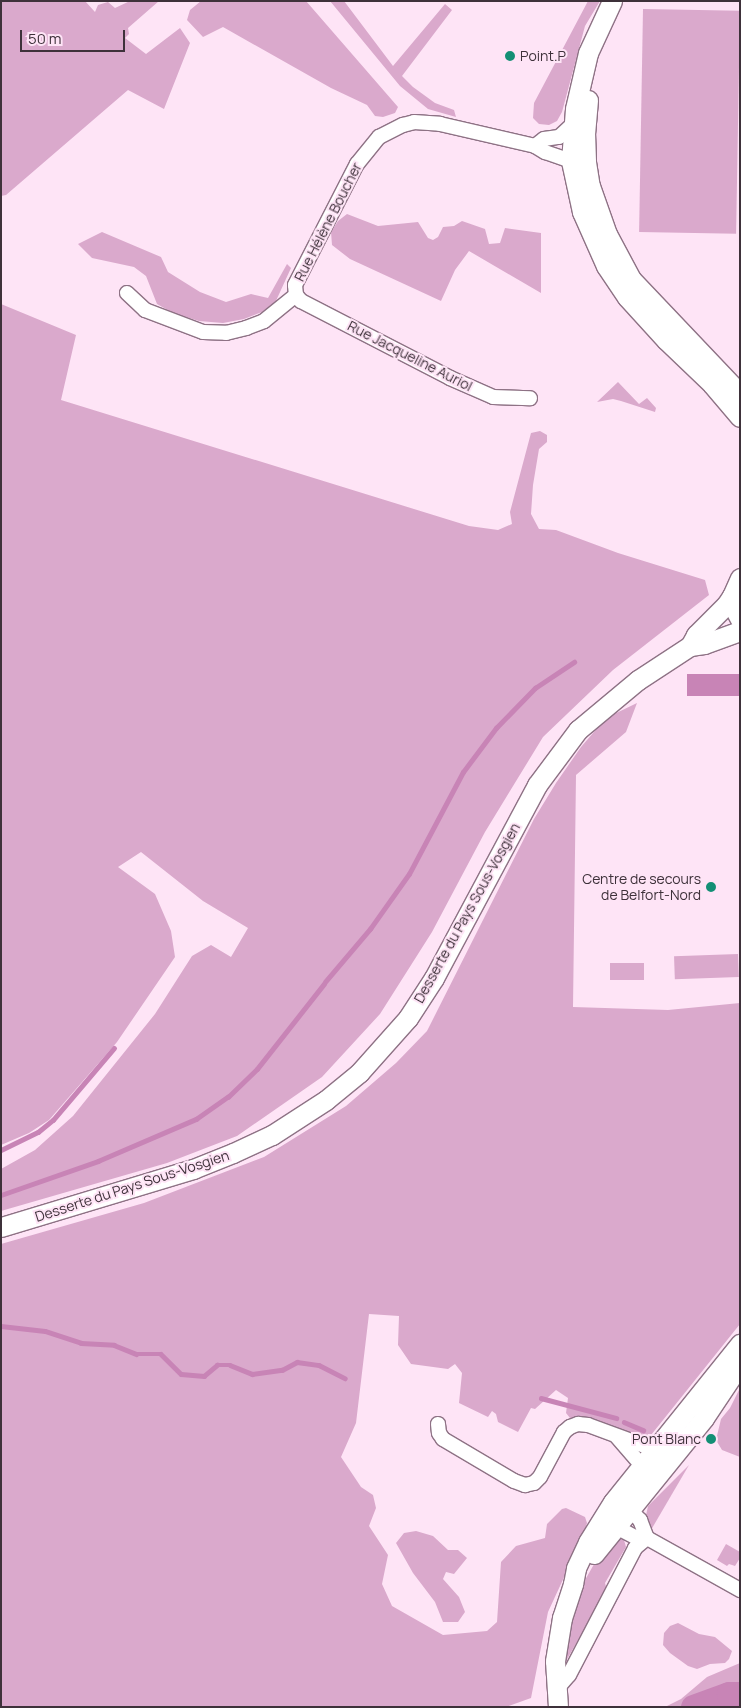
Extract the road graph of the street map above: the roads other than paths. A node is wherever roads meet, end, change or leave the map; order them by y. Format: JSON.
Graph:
{"nodes":[{"id":1,"x":612,"y":1,"type":"edge"},
{"id":2,"x":622,"y":1,"type":"edge"},
{"id":3,"x":568,"y":141,"type":"junction"},
{"id":4,"x":535,"y":146,"type":"junction"},
{"id":5,"x":631,"y":279,"type":"junction"},
{"id":6,"x":127,"y":293,"type":"dead end"},
{"id":7,"x":296,"y":295,"type":"junction"},
{"id":8,"x":740,"y":394,"type":"edge"},
{"id":9,"x":530,"y":398,"type":"dead end"},
{"id":10,"x":740,"y":417,"type":"edge"},
{"id":11,"x":740,"y":578,"type":"edge"},
{"id":12,"x":732,"y":596,"type":"junction"},
{"id":13,"x":740,"y":619,"type":"edge"},
{"id":14,"x":740,"y":631,"type":"edge"},
{"id":15,"x":690,"y":646,"type":"junction"},
{"id":16,"x":1,"y":1227,"type":"edge"},
{"id":17,"x":740,"y":1344,"type":"edge"},
{"id":18,"x":740,"y":1364,"type":"edge"},
{"id":19,"x":438,"y":1424,"type":"dead end"},
{"id":20,"x":617,"y":1437,"type":"junction"},
{"id":21,"x":653,"y":1453,"type":"junction"},
{"id":22,"x":640,"y":1469,"type":"junction"},
{"id":23,"x":644,"y":1494,"type":"junction"},
{"id":24,"x":621,"y":1523,"type":"junction"},
{"id":25,"x":647,"y":1538,"type":"junction"},
{"id":26,"x":573,"y":1584,"type":"junction"},
{"id":27,"x":740,"y":1590,"type":"edge"},
{"id":28,"x":556,"y":1699,"type":"edge"}],
"edges":[{"from":1,"to":3,"type":"main road"},
{"from":2,"to":5,"type":"main road"},
{"from":3,"to":4,"type":"street"},
{"from":3,"to":4,"type":"street","name":"Rue Hélène Boucher"},
{"from":3,"to":5,"type":"street"},
{"from":3,"to":10,"type":"main road"},
{"from":4,"to":7,"type":"street","name":"Rue Hélène Boucher"},
{"from":5,"to":8,"type":"main road"},
{"from":6,"to":7,"type":"street","name":"Rue Hélène Boucher"},
{"from":7,"to":9,"type":"street","name":"Rue Jacqueline Auriol"},
{"from":11,"to":12,"type":"main road"},
{"from":12,"to":13,"type":"main road"},
{"from":12,"to":15,"type":"main road"},
{"from":14,"to":15,"type":"main road","name":"Desserte du Pays Sous-Vosgien"},
{"from":15,"to":16,"type":"main road","name":"Desserte du Pays Sous-Vosgien"},
{"from":17,"to":21,"type":"main road"},
{"from":18,"to":23,"type":"main road"},
{"from":19,"to":20,"type":"street"},
{"from":20,"to":21,"type":"street"},
{"from":20,"to":22,"type":"street"},
{"from":21,"to":22,"type":"main road"},
{"from":21,"to":23,"type":"street"},
{"from":22,"to":24,"type":"street"},
{"from":22,"to":26,"type":"main road"},
{"from":23,"to":24,"type":"main road"},
{"from":24,"to":25,"type":"street"},
{"from":24,"to":25,"type":"street"},
{"from":24,"to":26,"type":"main road"},
{"from":25,"to":27,"type":"street"},
{"from":25,"to":28,"type":"street"},
{"from":26,"to":28,"type":"main road"}]}
